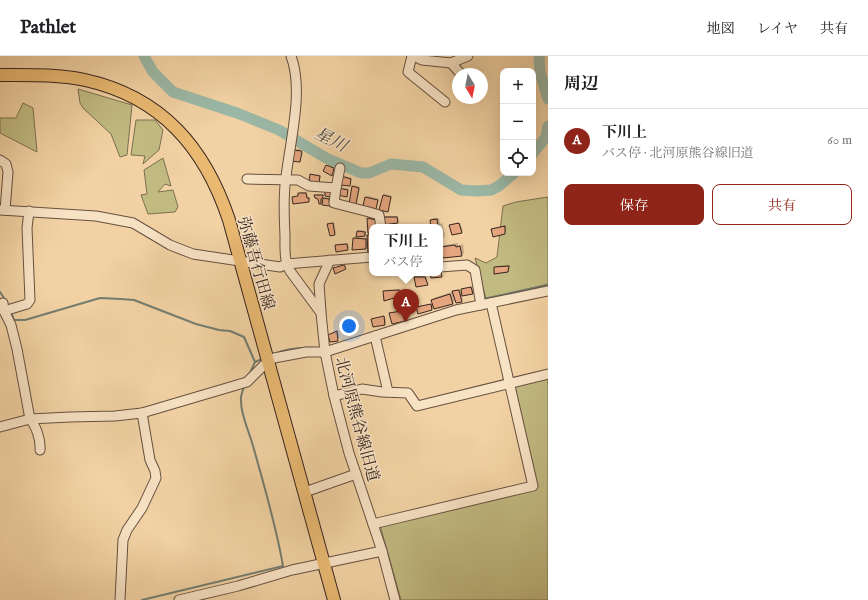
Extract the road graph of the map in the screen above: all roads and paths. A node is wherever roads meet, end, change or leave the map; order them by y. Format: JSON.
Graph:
{"nodes":[{"id":1,"x":291,"y":56,"type":"edge"},
{"id":2,"x":413,"y":56,"type":"edge"},
{"id":3,"x":468,"y":56,"type":"edge"},
{"id":4,"x":436,"y":59,"type":"edge"},
{"id":5,"x":451,"y":63,"type":"junction"},
{"id":6,"x":456,"y":68,"type":"edge"},
{"id":7,"x":0,"y":75,"type":"edge"},
{"id":8,"x":445,"y":102,"type":"dead end"},
{"id":9,"x":0,"y":160,"type":"edge"},
{"id":10,"x":340,"y":168,"type":"dead end"},
{"id":11,"x":248,"y":179,"type":"dead end"},
{"id":12,"x":285,"y":180,"type":"junction"},
{"id":13,"x":336,"y":188,"type":"junction"},
{"id":14,"x":3,"y":210,"type":"edge"},
{"id":15,"x":29,"y":211,"type":"junction"},
{"id":16,"x":380,"y":224,"type":"edge"},
{"id":17,"x":369,"y":257,"type":"edge"},
{"id":18,"x":330,"y":260,"type":"junction"},
{"id":19,"x":240,"y":261,"type":"junction"},
{"id":20,"x":286,"y":264,"type":"junction"},
{"id":21,"x":443,"y":267,"type":"edge"},
{"id":22,"x":548,"y":291,"type":"edge"},
{"id":23,"x":491,"y":303,"type":"junction"},
{"id":24,"x":481,"y":305,"type":"junction"},
{"id":25,"x":321,"y":313,"type":"junction"},
{"id":26,"x":375,"y":336,"type":"junction"},
{"id":27,"x":325,"y":352,"type":"junction"},
{"id":28,"x":268,"y":361,"type":"junction"},
{"id":29,"x":548,"y":374,"type":"edge"},
{"id":30,"x":510,"y":384,"type":"junction"},
{"id":31,"x":388,"y":392,"type":"junction"},
{"id":32,"x":334,"y":396,"type":"junction"},
{"id":33,"x":142,"y":413,"type":"junction"},
{"id":34,"x":30,"y":420,"type":"junction"},
{"id":35,"x":0,"y":427,"type":"edge"},
{"id":36,"x":40,"y":450,"type":"dead end"},
{"id":37,"x":356,"y":474,"type":"junction"},
{"id":38,"x":305,"y":492,"type":"junction"},
{"id":39,"x":373,"y":524,"type":"junction"},
{"id":40,"x":382,"y":551,"type":"junction"},
{"id":41,"x":324,"y":563,"type":"junction"},
{"id":42,"x":209,"y":597,"type":"edge"},
{"id":43,"x":120,"y":600,"type":"edge"},
{"id":44,"x":179,"y":600,"type":"edge"},
{"id":45,"x":334,"y":600,"type":"edge"},
{"id":46,"x":395,"y":600,"type":"edge"}],
"edges":[{"from":1,"to":12,"type":"street"},
{"from":2,"to":4,"type":"street"},
{"from":2,"to":8,"type":"street"},
{"from":3,"to":5,"type":"street"},
{"from":4,"to":5,"type":"street"},
{"from":5,"to":6,"type":"street"},
{"from":7,"to":19,"type":"main road","name":"弥藤吾行田線"},
{"from":9,"to":14,"type":"street"},
{"from":10,"to":13,"type":"street"},
{"from":11,"to":12,"type":"street"},
{"from":12,"to":13,"type":"street"},
{"from":12,"to":20,"type":"street"},
{"from":13,"to":16,"type":"street"},
{"from":14,"to":15,"type":"street"},
{"from":15,"to":19,"type":"street"},
{"from":15,"to":34,"type":"street"},
{"from":17,"to":18,"type":"street"},
{"from":18,"to":20,"type":"street"},
{"from":18,"to":25,"type":"street"},
{"from":19,"to":20,"type":"street"},
{"from":19,"to":28,"type":"main road","name":"弥藤吾行田線"},
{"from":20,"to":25,"type":"street"},
{"from":21,"to":24,"type":"street"},
{"from":22,"to":23,"type":"street","name":"北河原熊谷線旧道"},
{"from":23,"to":24,"type":"street","name":"北河原熊谷線旧道"},
{"from":23,"to":30,"type":"street"},
{"from":24,"to":26,"type":"street","name":"北河原熊谷線旧道"},
{"from":25,"to":27,"type":"street"},
{"from":26,"to":27,"type":"street","name":"北河原熊谷線旧道"},
{"from":26,"to":31,"type":"street"},
{"from":27,"to":28,"type":"street"},
{"from":27,"to":32,"type":"street","name":"北河原熊谷線旧道"},
{"from":28,"to":33,"type":"street"},
{"from":28,"to":38,"type":"main road","name":"弥藤吾行田線"},
{"from":29,"to":30,"type":"street"},
{"from":30,"to":31,"type":"street"},
{"from":30,"to":39,"type":"street"},
{"from":31,"to":32,"type":"street"},
{"from":32,"to":37,"type":"street","name":"北河原熊谷線旧道"},
{"from":33,"to":34,"type":"street"},
{"from":33,"to":43,"type":"street"},
{"from":34,"to":35,"type":"street"},
{"from":34,"to":36,"type":"street"},
{"from":37,"to":38,"type":"street"},
{"from":37,"to":39,"type":"street","name":"北河原熊谷線旧道"},
{"from":38,"to":41,"type":"main road","name":"弥藤吾行田線"},
{"from":39,"to":40,"type":"street","name":"北河原熊谷線旧道"},
{"from":40,"to":41,"type":"street"},
{"from":40,"to":46,"type":"street","name":"北河原熊谷線旧道"},
{"from":41,"to":42,"type":"street"},
{"from":41,"to":45,"type":"main road","name":"弥藤吾行田線"},
{"from":42,"to":44,"type":"street"}]}
